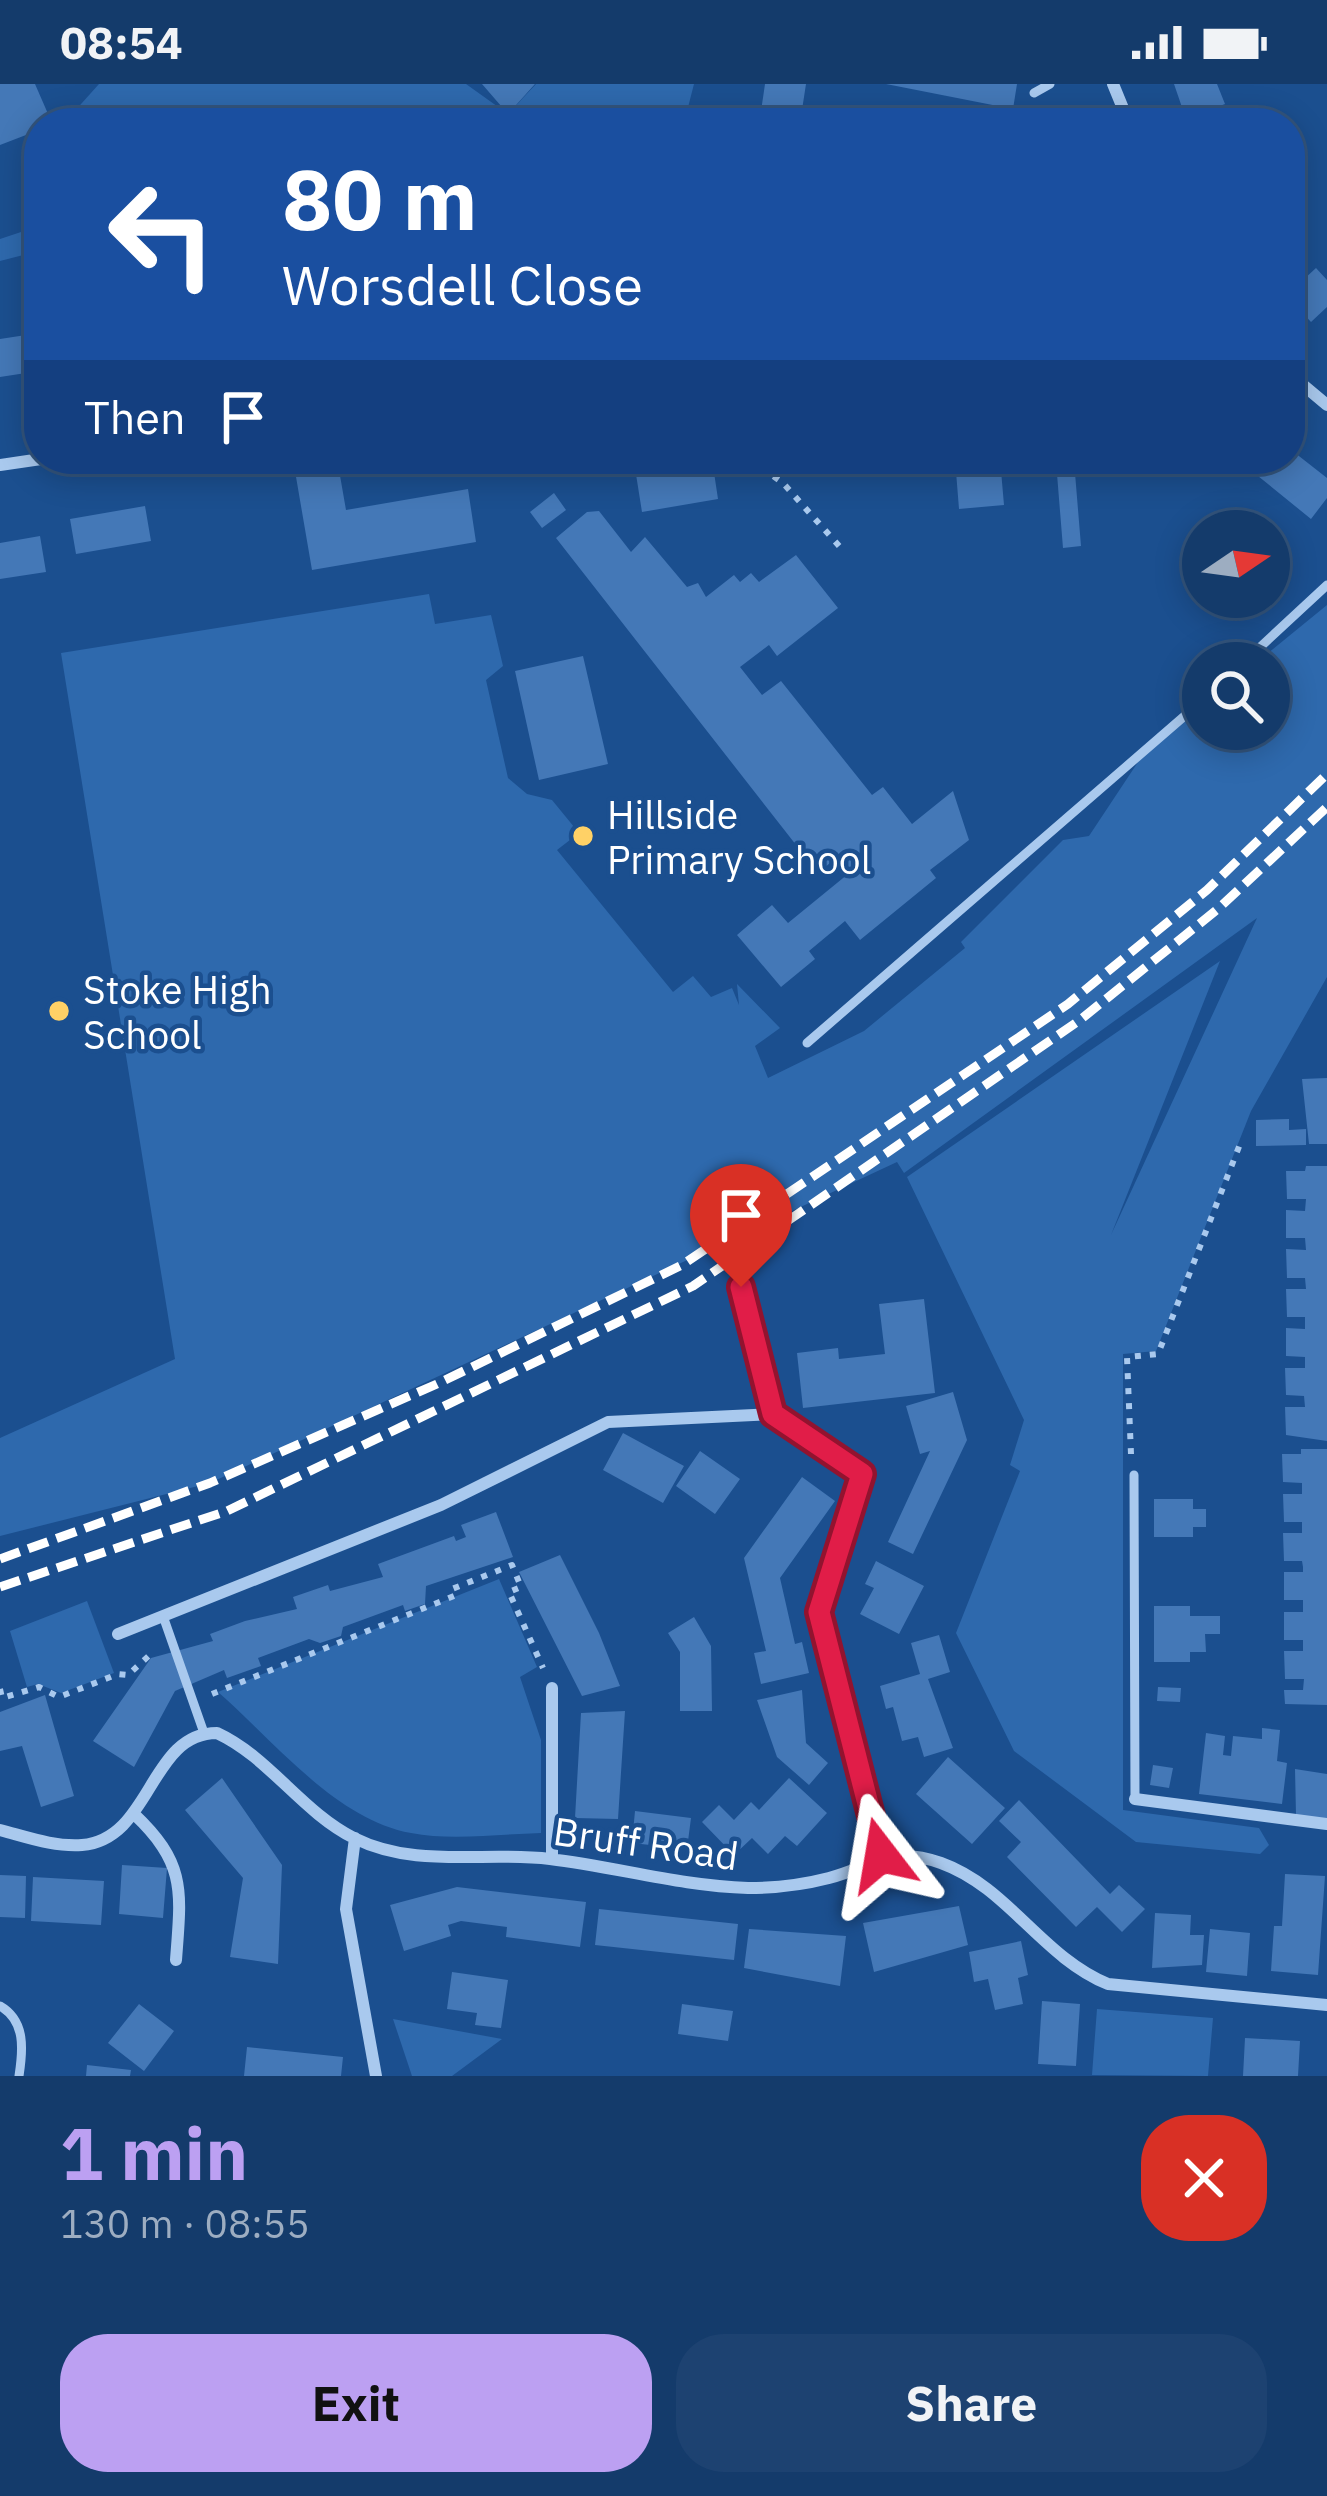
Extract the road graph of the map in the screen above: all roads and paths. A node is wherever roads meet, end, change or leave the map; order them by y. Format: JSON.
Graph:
{"nodes":[{"id":1,"x":1050,"y":84,"type":"edge"},
{"id":2,"x":1034,"y":93,"type":"dead end"},
{"id":3,"x":771,"y":474,"type":"edge"},
{"id":4,"x":840,"y":547,"type":"dead end"},
{"id":5,"x":1327,"y":585,"type":"edge"},
{"id":6,"x":1266,"y":642,"type":"edge"},
{"id":7,"x":1182,"y":718,"type":"edge"},
{"id":8,"x":807,"y":1043,"type":"dead end"},
{"id":9,"x":1242,"y":1139,"type":"dead end"},
{"id":10,"x":741,"y":1287,"type":"dead end"},
{"id":11,"x":773,"y":1414,"type":"junction"},
{"id":12,"x":1134,"y":1475,"type":"joint"},
{"id":13,"x":163,"y":1616,"type":"junction"},
{"id":14,"x":118,"y":1634,"type":"dead end"},
{"id":15,"x":170,"y":1636,"type":"junction"},
{"id":16,"x":552,"y":1688,"type":"joint"},
{"id":17,"x":0,"y":1689,"type":"edge"},
{"id":18,"x":204,"y":1733,"type":"junction"},
{"id":19,"x":1135,"y":1799,"type":"joint"},
{"id":20,"x":134,"y":1814,"type":"junction"},
{"id":21,"x":1327,"y":1824,"type":"edge"},
{"id":22,"x":0,"y":1830,"type":"edge"},
{"id":23,"x":355,"y":1838,"type":"junction"},
{"id":24,"x":881,"y":1855,"type":"junction"},
{"id":25,"x":552,"y":1859,"type":"junction"},
{"id":26,"x":176,"y":1960,"type":"dead end"},
{"id":27,"x":1327,"y":2005,"type":"edge"},
{"id":28,"x":0,"y":2006,"type":"edge"},
{"id":29,"x":19,"y":2076,"type":"edge"},
{"id":30,"x":376,"y":2076,"type":"edge"}],
"edges":[{"from":1,"to":2,"type":"lane"},
{"from":3,"to":4,"type":"path"},
{"from":5,"to":6,"type":"lane"},
{"from":7,"to":8,"type":"lane"},
{"from":9,"to":12,"type":"path"},
{"from":10,"to":11,"type":"street"},
{"from":11,"to":13,"type":"street"},
{"from":11,"to":24,"type":"street"},
{"from":12,"to":19,"type":"lane"},
{"from":13,"to":14,"type":"street"},
{"from":13,"to":15,"type":"lane"},
{"from":15,"to":17,"type":"path"},
{"from":15,"to":18,"type":"lane"},
{"from":16,"to":18,"type":"path"},
{"from":16,"to":25,"type":"street"},
{"from":18,"to":20,"type":"street"},
{"from":18,"to":23,"type":"street","name":"Bruff Road"},
{"from":19,"to":21,"type":"street"},
{"from":20,"to":22,"type":"street"},
{"from":20,"to":26,"type":"street"},
{"from":23,"to":25,"type":"street","name":"Bruff Road"},
{"from":23,"to":30,"type":"street"},
{"from":24,"to":25,"type":"street","name":"Bruff Road"},
{"from":24,"to":27,"type":"street"},
{"from":28,"to":29,"type":"lane"}]}
